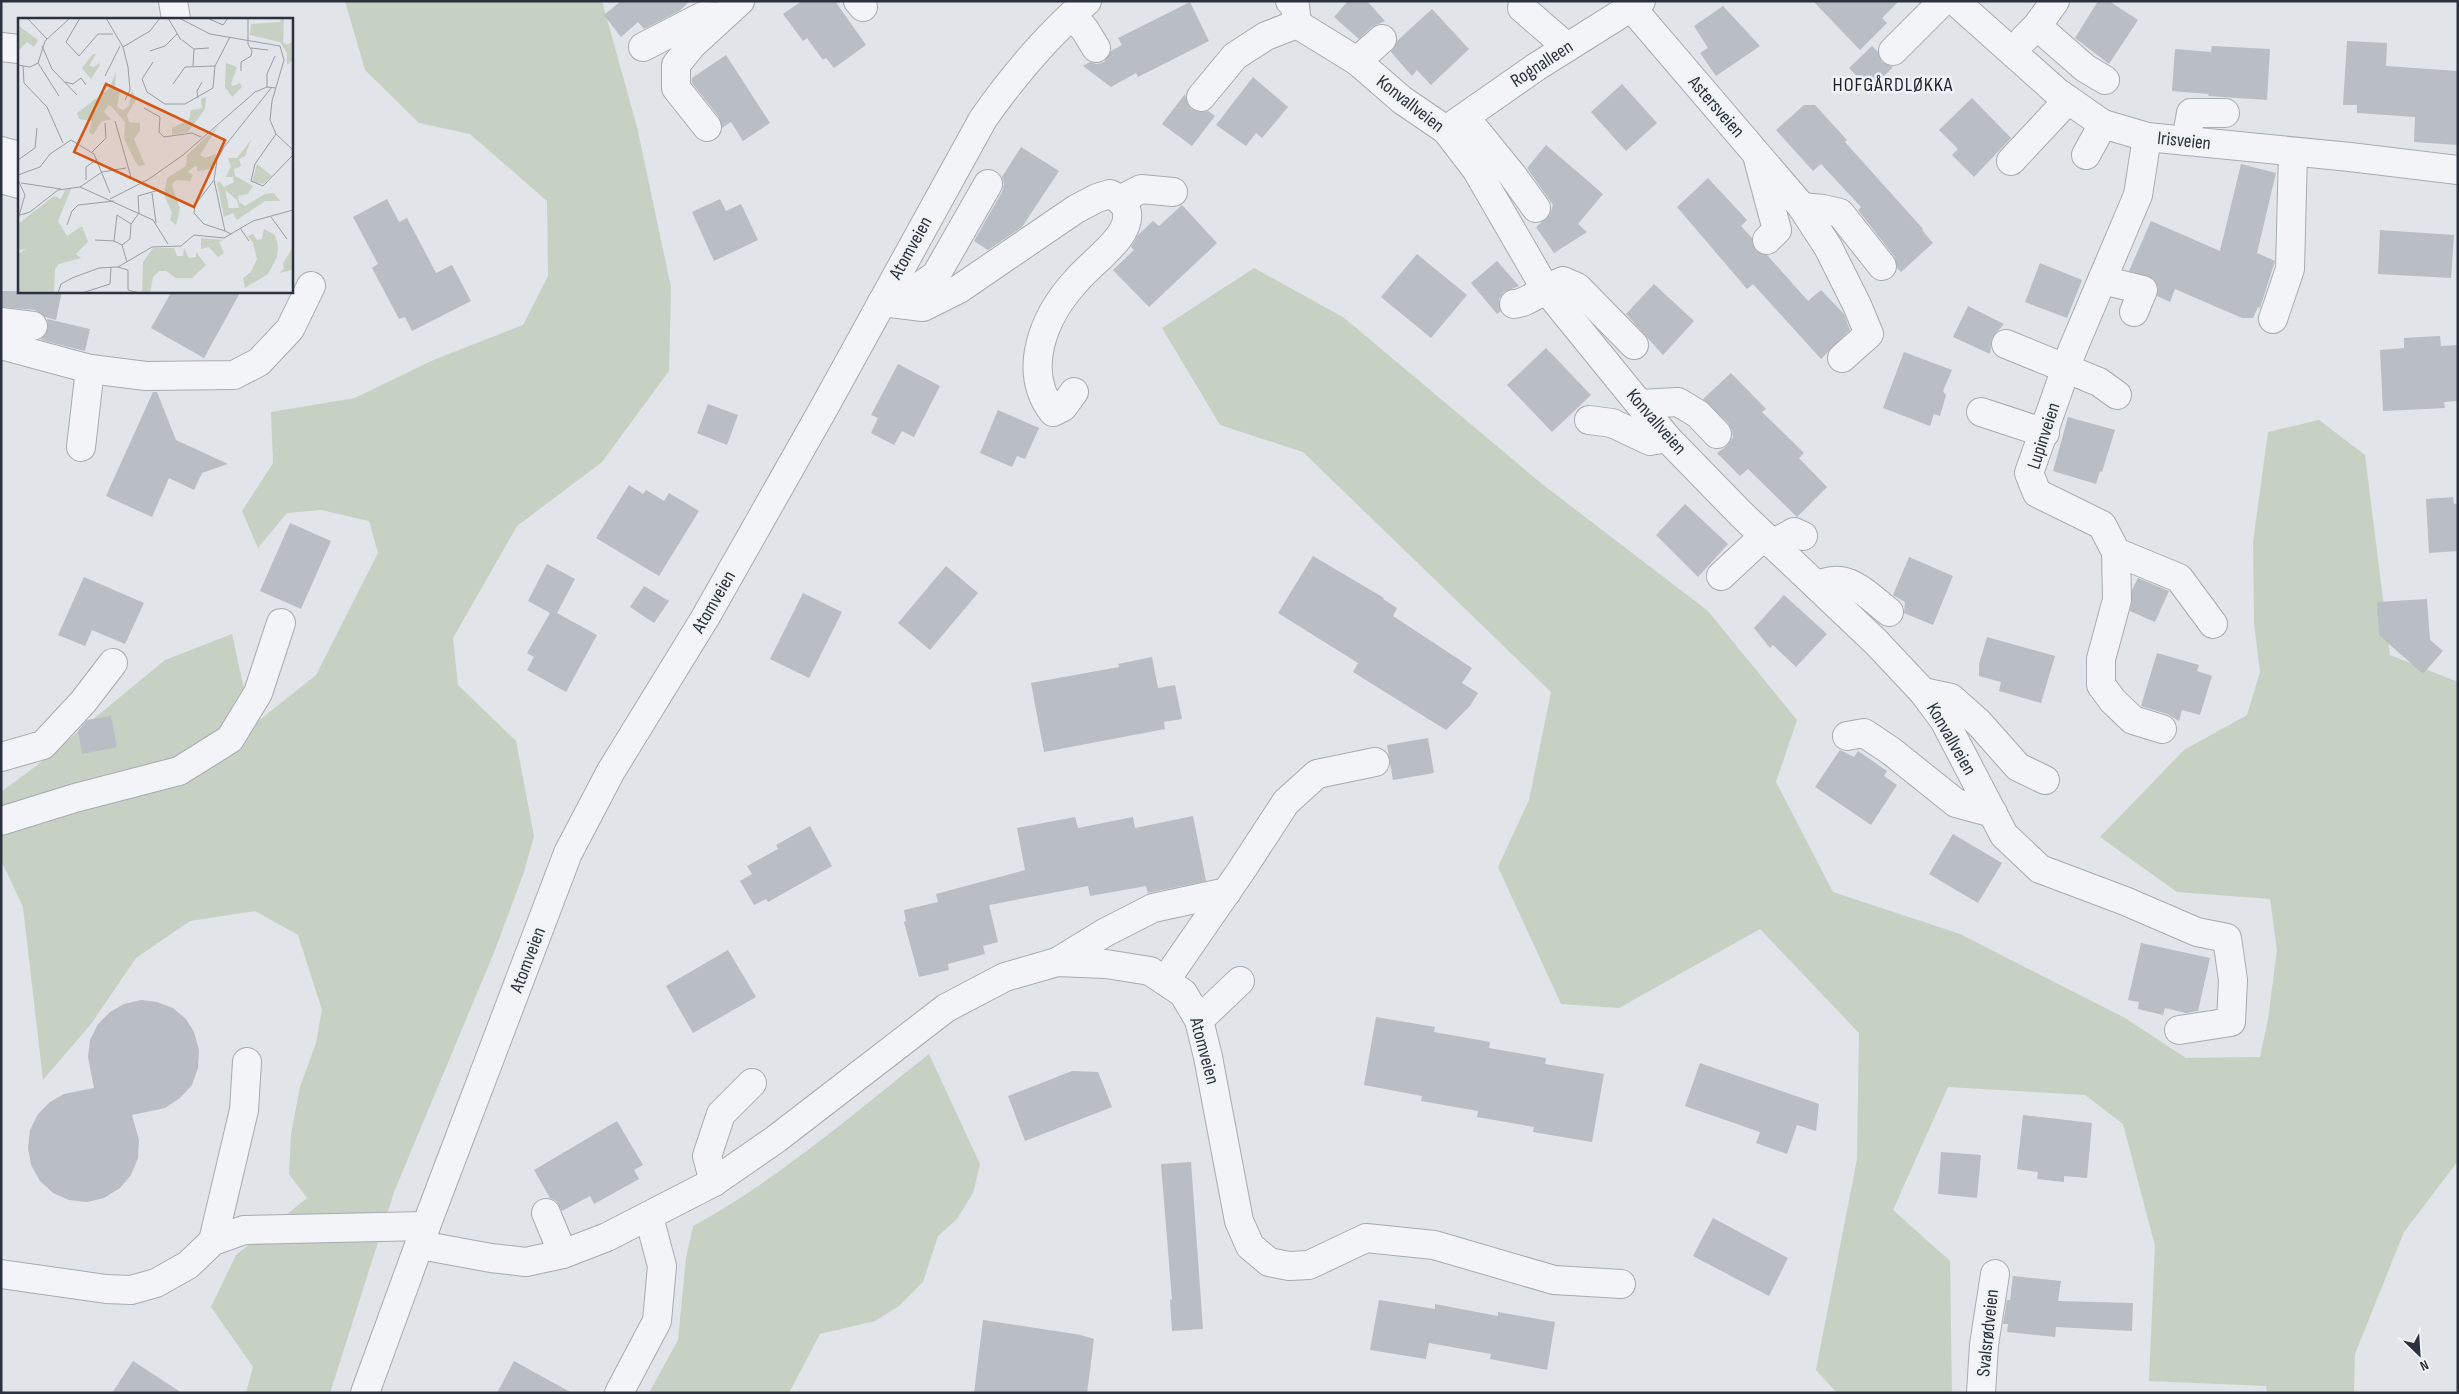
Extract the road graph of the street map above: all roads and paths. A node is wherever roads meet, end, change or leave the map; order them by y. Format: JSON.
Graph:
{"nodes":[{"id":1,"x":174,"y":1,"type":"edge"},
{"id":2,"x":1943,"y":1,"type":"edge"},
{"id":3,"x":1955,"y":1,"type":"edge"},
{"id":4,"x":2055,"y":1,"type":"edge"},
{"id":5,"x":1637,"y":3,"type":"edge"},
{"id":6,"x":1079,"y":8,"type":"edge"},
{"id":7,"x":1522,"y":8,"type":"dead end"},
{"id":8,"x":732,"y":9,"type":"edge"},
{"id":9,"x":1293,"y":13,"type":"edge"},
{"id":10,"x":176,"y":18,"type":"edge"},
{"id":11,"x":2037,"y":26,"type":"junction"},
{"id":12,"x":1382,"y":39,"type":"dead end"},
{"id":13,"x":643,"y":47,"type":"dead end"},
{"id":14,"x":1567,"y":47,"type":"junction"},
{"id":15,"x":1,"y":48,"type":"edge"},
{"id":16,"x":1096,"y":48,"type":"dead end"},
{"id":17,"x":18,"y":49,"type":"edge"},
{"id":18,"x":2012,"y":50,"type":"junction"},
{"id":19,"x":1893,"y":51,"type":"dead end"},
{"id":20,"x":1357,"y":60,"type":"junction"},
{"id":21,"x":2106,"y":80,"type":"dead end"},
{"id":22,"x":1201,"y":97,"type":"dead end"},
{"id":23,"x":2068,"y":100,"type":"junction"},
{"id":24,"x":2224,"y":113,"type":"dead end"},
{"id":25,"x":1455,"y":124,"type":"junction"},
{"id":26,"x":2103,"y":124,"type":"junction"},
{"id":27,"x":707,"y":127,"type":"dead end"},
{"id":28,"x":2147,"y":137,"type":"junction"},
{"id":29,"x":2186,"y":141,"type":"junction"},
{"id":30,"x":1,"y":151,"type":"edge"},
{"id":31,"x":2293,"y":152,"type":"junction"},
{"id":32,"x":1757,"y":155,"type":"junction"},
{"id":33,"x":2086,"y":155,"type":"dead end"},
{"id":34,"x":18,"y":156,"type":"edge"},
{"id":35,"x":2011,"y":161,"type":"dead end"},
{"id":36,"x":2451,"y":164,"type":"edge"},
{"id":37,"x":1,"y":179,"type":"edge"},
{"id":38,"x":18,"y":184,"type":"edge"},
{"id":39,"x":988,"y":184,"type":"dead end"},
{"id":40,"x":1173,"y":192,"type":"dead end"},
{"id":41,"x":1122,"y":199,"type":"junction"},
{"id":42,"x":1802,"y":207,"type":"junction"},
{"id":43,"x":1536,"y":208,"type":"dead end"},
{"id":44,"x":1767,"y":240,"type":"dead end"},
{"id":45,"x":1882,"y":266,"type":"dead end"},
{"id":46,"x":2102,"y":280,"type":"junction"},
{"id":47,"x":311,"y":286,"type":"dead end"},
{"id":48,"x":1545,"y":288,"type":"junction"},
{"id":49,"x":889,"y":303,"type":"junction"},
{"id":50,"x":1514,"y":304,"type":"dead end"},
{"id":51,"x":2134,"y":312,"type":"dead end"},
{"id":52,"x":2273,"y":319,"type":"dead end"},
{"id":53,"x":1,"y":322,"type":"edge"},
{"id":54,"x":32,"y":326,"type":"dead end"},
{"id":55,"x":2006,"y":344,"type":"dead end"},
{"id":56,"x":1,"y":345,"type":"edge"},
{"id":57,"x":1634,"y":345,"type":"dead end"},
{"id":58,"x":1842,"y":358,"type":"dead end"},
{"id":59,"x":2067,"y":368,"type":"junction"},
{"id":60,"x":90,"y":369,"type":"junction"},
{"id":61,"x":1074,"y":392,"type":"dead end"},
{"id":62,"x":2117,"y":394,"type":"dead end"},
{"id":63,"x":1640,"y":404,"type":"junction"},
{"id":64,"x":1981,"y":412,"type":"dead end"},
{"id":65,"x":1589,"y":420,"type":"dead end"},
{"id":66,"x":2045,"y":433,"type":"junction"},
{"id":67,"x":1717,"y":434,"type":"dead end"},
{"id":68,"x":1667,"y":438,"type":"junction"},
{"id":69,"x":81,"y":447,"type":"dead end"},
{"id":70,"x":1803,"y":536,"type":"dead end"},
{"id":71,"x":1768,"y":540,"type":"junction"},
{"id":72,"x":2116,"y":552,"type":"junction"},
{"id":73,"x":1721,"y":576,"type":"dead end"},
{"id":74,"x":1817,"y":586,"type":"junction"},
{"id":75,"x":1889,"y":612,"type":"dead end"},
{"id":76,"x":281,"y":623,"type":"dead end"},
{"id":77,"x":2213,"y":624,"type":"dead end"},
{"id":78,"x":114,"y":663,"type":"dead end"},
{"id":79,"x":1923,"y":692,"type":"junction"},
{"id":80,"x":2162,"y":729,"type":"dead end"},
{"id":81,"x":1848,"y":736,"type":"dead end"},
{"id":82,"x":1,"y":756,"type":"edge"},
{"id":83,"x":1375,"y":762,"type":"dead end"},
{"id":84,"x":2045,"y":780,"type":"dead end"},
{"id":85,"x":1,"y":821,"type":"edge"},
{"id":86,"x":1999,"y":824,"type":"junction"},
{"id":87,"x":1227,"y":892,"type":"junction"},
{"id":88,"x":1057,"y":962,"type":"junction"},
{"id":89,"x":1165,"y":981,"type":"junction"},
{"id":90,"x":1240,"y":981,"type":"dead end"},
{"id":91,"x":1199,"y":1020,"type":"junction"},
{"id":92,"x":2178,"y":1030,"type":"dead end"},
{"id":93,"x":247,"y":1062,"type":"dead end"},
{"id":94,"x":752,"y":1083,"type":"dead end"},
{"id":95,"x":714,"y":1182,"type":"junction"},
{"id":96,"x":546,"y":1213,"type":"dead end"},
{"id":97,"x":649,"y":1217,"type":"junction"},
{"id":98,"x":423,"y":1236,"type":"junction"},
{"id":99,"x":213,"y":1241,"type":"junction"},
{"id":100,"x":563,"y":1254,"type":"junction"},
{"id":101,"x":1,"y":1274,"type":"edge"},
{"id":102,"x":1995,"y":1274,"type":"dead end"},
{"id":103,"x":1621,"y":1284,"type":"dead end"},
{"id":104,"x":365,"y":1393,"type":"edge"},
{"id":105,"x":619,"y":1393,"type":"edge"},
{"id":106,"x":1981,"y":1393,"type":"edge"}],
"edges":[{"from":1,"to":10,"type":"street"},
{"from":2,"to":19,"type":"street"},
{"from":3,"to":18,"type":"street","name":"Irisveien"},
{"from":4,"to":11,"type":"street"},
{"from":5,"to":14,"type":"street","name":"Rognalleen"},
{"from":5,"to":32,"type":"street","name":"Astersveien"},
{"from":6,"to":16,"type":"street"},
{"from":6,"to":49,"type":"street","name":"Atomveien"},
{"from":7,"to":14,"type":"street"},
{"from":8,"to":13,"type":"street"},
{"from":8,"to":27,"type":"street"},
{"from":9,"to":20,"type":"street","name":"Konvallveien"},
{"from":9,"to":22,"type":"street"},
{"from":11,"to":18,"type":"street"},
{"from":11,"to":21,"type":"street"},
{"from":12,"to":20,"type":"street"},
{"from":14,"to":25,"type":"street","name":"Rognalleen"},
{"from":15,"to":17,"type":"street"},
{"from":18,"to":23,"type":"street","name":"Irisveien"},
{"from":20,"to":25,"type":"street","name":"Konvallveien"},
{"from":23,"to":26,"type":"street","name":"Irisveien"},
{"from":23,"to":35,"type":"street"},
{"from":24,"to":29,"type":"street"},
{"from":25,"to":43,"type":"street"},
{"from":25,"to":48,"type":"street","name":"Konvallveien"},
{"from":26,"to":28,"type":"street","name":"Irisveien"},
{"from":26,"to":33,"type":"street"},
{"from":28,"to":29,"type":"street","name":"Irisveien"},
{"from":28,"to":46,"type":"street","name":"Lupinveien"},
{"from":29,"to":31,"type":"street","name":"Irisveien"},
{"from":30,"to":34,"type":"street"},
{"from":31,"to":36,"type":"street","name":"Irisveien"},
{"from":31,"to":52,"type":"street"},
{"from":32,"to":42,"type":"street","name":"Astersveien"},
{"from":32,"to":44,"type":"street"},
{"from":37,"to":38,"type":"street"},
{"from":39,"to":49,"type":"street"},
{"from":40,"to":41,"type":"street"},
{"from":41,"to":49,"type":"street"},
{"from":41,"to":61,"type":"street"},
{"from":42,"to":45,"type":"street"},
{"from":42,"to":58,"type":"street","name":"Astersveien"},
{"from":46,"to":51,"type":"street"},
{"from":46,"to":59,"type":"street","name":"Lupinveien"},
{"from":47,"to":60,"type":"street"},
{"from":48,"to":50,"type":"street"},
{"from":48,"to":57,"type":"street"},
{"from":48,"to":63,"type":"street","name":"Konvallveien"},
{"from":49,"to":98,"type":"street","name":"Atomveien"},
{"from":53,"to":54,"type":"street"},
{"from":55,"to":59,"type":"street"},
{"from":56,"to":60,"type":"street"},
{"from":59,"to":62,"type":"street"},
{"from":59,"to":66,"type":"street","name":"Lupinveien"},
{"from":60,"to":69,"type":"street"},
{"from":63,"to":67,"type":"street"},
{"from":63,"to":68,"type":"street","name":"Konvallveien"},
{"from":64,"to":66,"type":"street"},
{"from":65,"to":68,"type":"street"},
{"from":66,"to":72,"type":"street","name":"Lupinveien"},
{"from":68,"to":71,"type":"street","name":"Konvallveien"},
{"from":70,"to":71,"type":"street"},
{"from":71,"to":73,"type":"street"},
{"from":71,"to":74,"type":"street","name":"Konvallveien"},
{"from":72,"to":77,"type":"street"},
{"from":72,"to":80,"type":"street","name":"Lupinveien"},
{"from":74,"to":75,"type":"street"},
{"from":74,"to":79,"type":"street","name":"Konvallveien"},
{"from":76,"to":85,"type":"street"},
{"from":78,"to":82,"type":"street"},
{"from":79,"to":84,"type":"street"},
{"from":79,"to":86,"type":"street","name":"Konvallveien"},
{"from":81,"to":86,"type":"street"},
{"from":83,"to":87,"type":"street"},
{"from":86,"to":92,"type":"street"},
{"from":87,"to":88,"type":"street"},
{"from":87,"to":89,"type":"street"},
{"from":88,"to":89,"type":"street","name":"Atomveien"},
{"from":88,"to":95,"type":"street","name":"Atomveien"},
{"from":89,"to":91,"type":"street","name":"Atomveien"},
{"from":90,"to":91,"type":"street"},
{"from":91,"to":103,"type":"street","name":"Atomveien"},
{"from":93,"to":99,"type":"street"},
{"from":94,"to":95,"type":"street"},
{"from":95,"to":97,"type":"street","name":"Atomveien"},
{"from":96,"to":100,"type":"street"},
{"from":97,"to":100,"type":"street","name":"Atomveien"},
{"from":97,"to":105,"type":"street"},
{"from":98,"to":99,"type":"street"},
{"from":98,"to":100,"type":"street","name":"Atomveien"},
{"from":98,"to":104,"type":"street","name":"Atomveien"},
{"from":99,"to":101,"type":"street"},
{"from":102,"to":106,"type":"street","name":"Svalsrødveien"}]}
